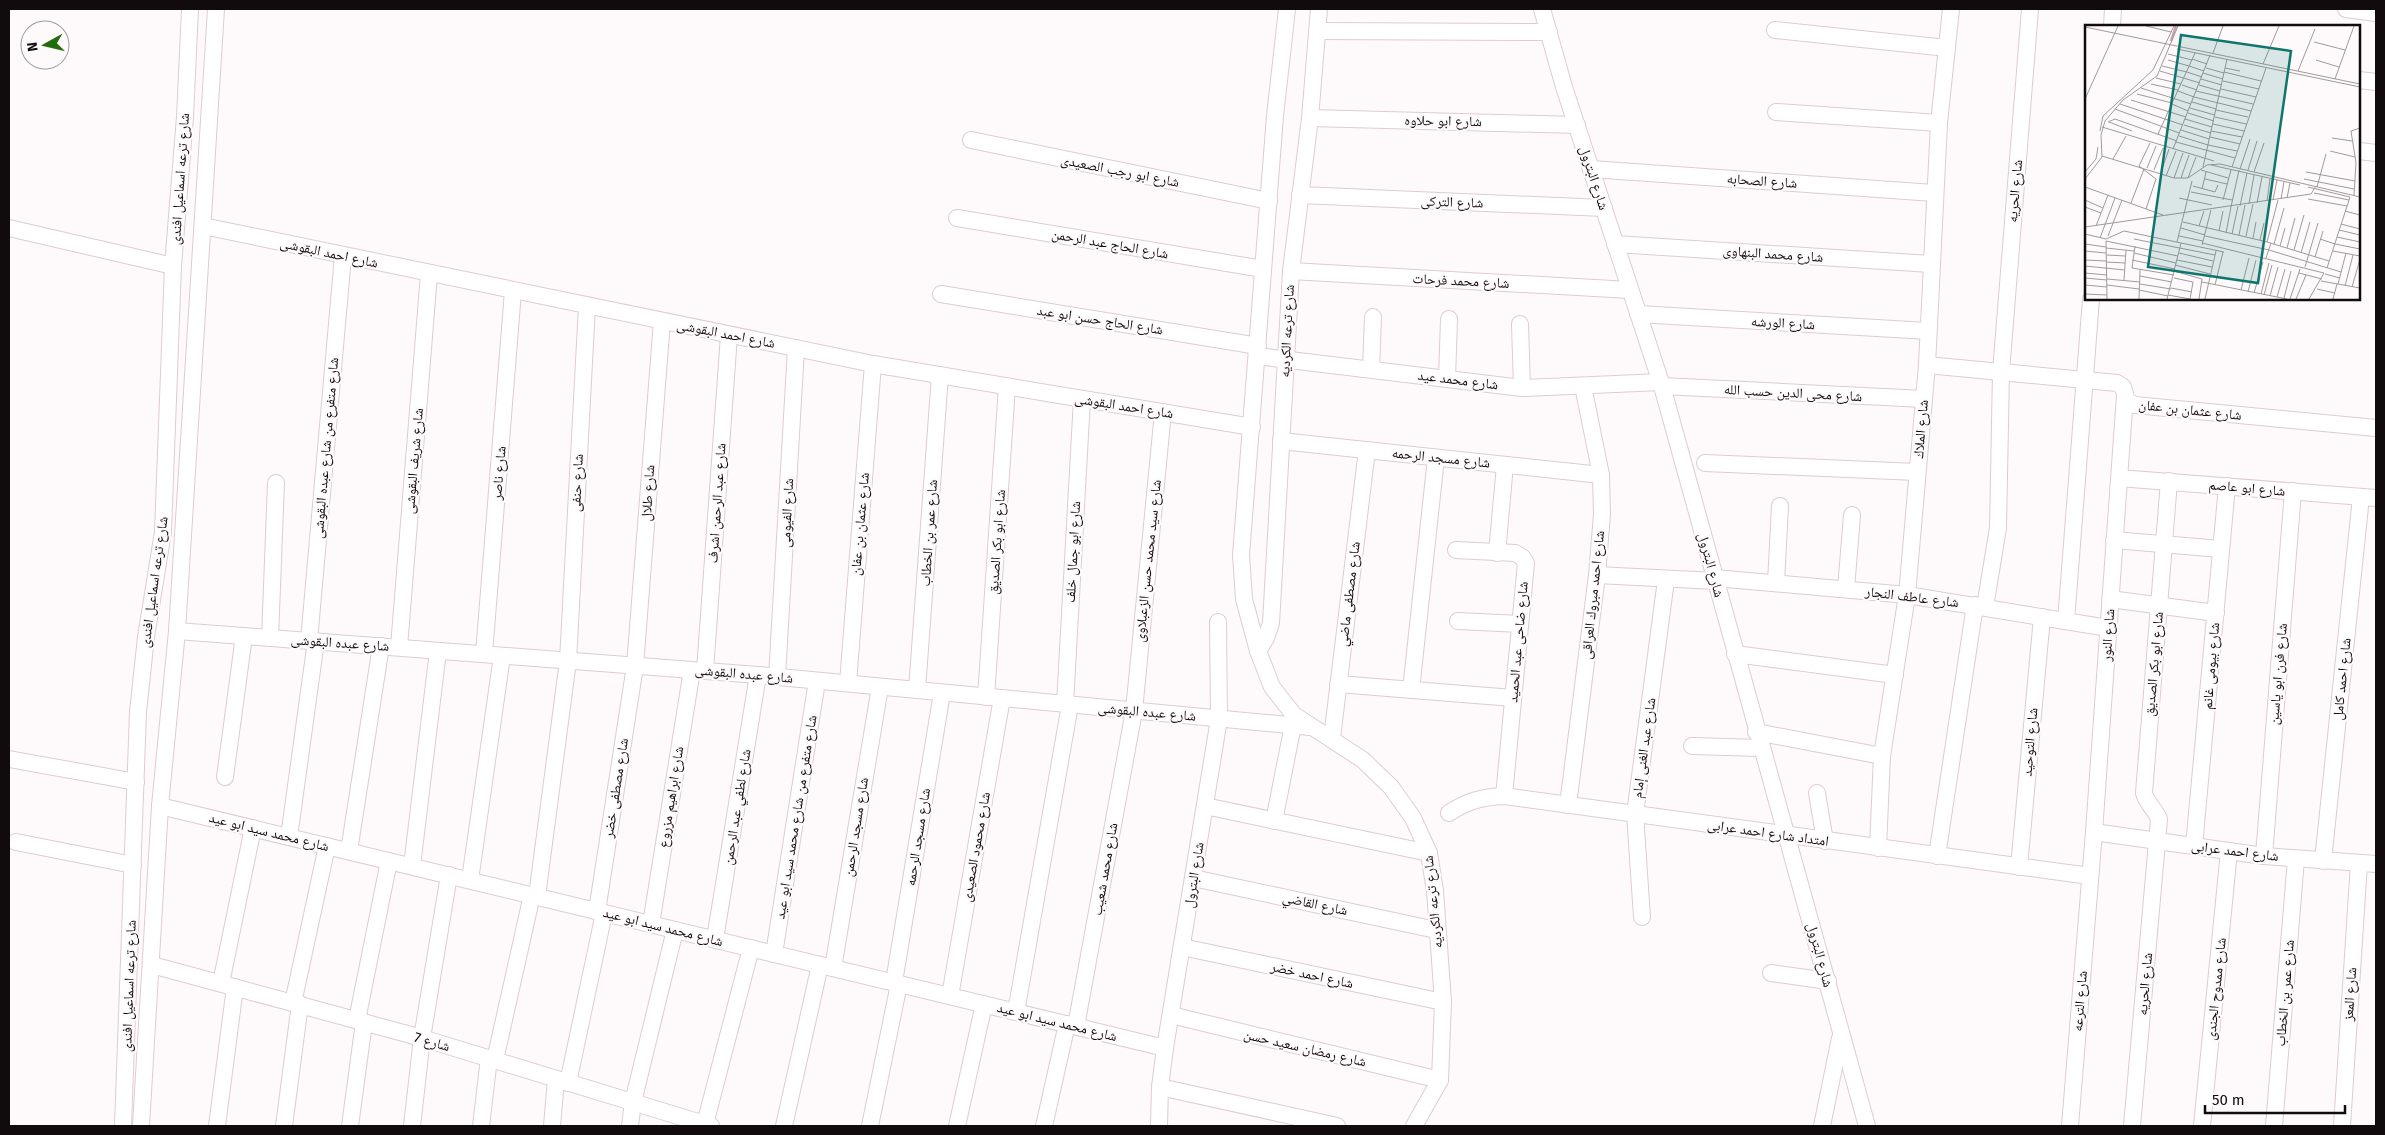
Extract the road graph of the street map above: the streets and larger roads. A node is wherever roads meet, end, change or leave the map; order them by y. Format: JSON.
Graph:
{"nodes":[{"id":1,"x":190,"y":9,"type":"edge"},
{"id":2,"x":216,"y":9,"type":"edge"},
{"id":3,"x":1287,"y":9,"type":"edge"},
{"id":4,"x":1319,"y":9,"type":"edge"},
{"id":5,"x":1542,"y":9,"type":"edge"},
{"id":6,"x":1952,"y":9,"type":"edge"},
{"id":7,"x":2030,"y":9,"type":"edge"},
{"id":8,"x":2113,"y":9,"type":"edge"},
{"id":9,"x":2346,"y":9,"type":"edge"},
{"id":10,"x":2376,"y":13,"type":"edge"},
{"id":11,"x":2112,"y":25,"type":"edge"},
{"id":12,"x":1775,"y":30,"type":"dead end"},
{"id":13,"x":1317,"y":31,"type":"junction"},
{"id":14,"x":1549,"y":32,"type":"junction"},
{"id":15,"x":1947,"y":48,"type":"junction"},
{"id":16,"x":2360,"y":80,"type":"edge"},
{"id":17,"x":2376,"y":82,"type":"edge"},
{"id":18,"x":1776,"y":112,"type":"dead end"},
{"id":19,"x":185,"y":118,"type":"junction"},
{"id":20,"x":1310,"y":118,"type":"junction"},
{"id":21,"x":209,"y":120,"type":"junction"},
{"id":22,"x":1939,"y":123,"type":"junction"},
{"id":23,"x":1577,"y":125,"type":"junction"},
{"id":24,"x":971,"y":140,"type":"dead end"},
{"id":25,"x":2360,"y":151,"type":"edge"},
{"id":26,"x":2376,"y":153,"type":"edge"},
{"id":27,"x":1591,"y":169,"type":"junction"},
{"id":28,"x":1934,"y":193,"type":"junction"},
{"id":29,"x":1300,"y":195,"type":"junction"},
{"id":30,"x":1269,"y":201,"type":"junction"},
{"id":31,"x":1604,"y":208,"type":"junction"},
{"id":32,"x":957,"y":218,"type":"dead end"},
{"id":33,"x":203,"y":226,"type":"junction"},
{"id":34,"x":9,"y":228,"type":"edge"},
{"id":35,"x":1615,"y":244,"type":"junction"},
{"id":36,"x":343,"y":256,"type":"junction"},
{"id":37,"x":1931,"y":264,"type":"junction"},
{"id":38,"x":173,"y":266,"type":"junction"},
{"id":39,"x":1264,"y":269,"type":"junction"},
{"id":40,"x":1291,"y":271,"type":"junction"},
{"id":41,"x":429,"y":274,"type":"junction"},
{"id":42,"x":1630,"y":290,"type":"junction"},
{"id":43,"x":513,"y":291,"type":"junction"},
{"id":44,"x":942,"y":294,"type":"dead end"},
{"id":45,"x":2090,"y":300,"type":"edge"},
{"id":46,"x":586,"y":306,"type":"junction"},
{"id":47,"x":1638,"y":314,"type":"junction"},
{"id":48,"x":1372,"y":317,"type":"dead end"},
{"id":49,"x":1449,"y":319,"type":"dead end"},
{"id":50,"x":662,"y":321,"type":"junction"},
{"id":51,"x":1520,"y":324,"type":"dead end"},
{"id":52,"x":1928,"y":331,"type":"junction"},
{"id":53,"x":729,"y":335,"type":"junction"},
{"id":54,"x":796,"y":348,"type":"junction"},
{"id":55,"x":1257,"y":351,"type":"junction"},
{"id":56,"x":1286,"y":360,"type":"junction"},
{"id":57,"x":873,"y":364,"type":"junction"},
{"id":58,"x":1927,"y":365,"type":"junction"},
{"id":59,"x":1371,"y":370,"type":"junction"},
{"id":60,"x":2001,"y":372,"type":"junction"},
{"id":61,"x":940,"y":375,"type":"junction"},
{"id":62,"x":1447,"y":379,"type":"junction"},
{"id":63,"x":2084,"y":379,"type":"junction"},
{"id":64,"x":1661,"y":384,"type":"junction"},
{"id":65,"x":1007,"y":386,"type":"junction"},
{"id":66,"x":1583,"y":386,"type":"junction"},
{"id":67,"x":1522,"y":388,"type":"junction"},
{"id":68,"x":2125,"y":395,"type":"junction"},
{"id":69,"x":1082,"y":399,"type":"junction"},
{"id":70,"x":1924,"y":399,"type":"junction"},
{"id":71,"x":1163,"y":412,"type":"junction"},
{"id":72,"x":1252,"y":427,"type":"junction"},
{"id":73,"x":2376,"y":428,"type":"edge"},
{"id":74,"x":1281,"y":441,"type":"junction"},
{"id":75,"x":1367,"y":450,"type":"junction"},
{"id":76,"x":1436,"y":458,"type":"junction"},
{"id":77,"x":1705,"y":463,"type":"dead end"},
{"id":78,"x":1505,"y":465,"type":"junction"},
{"id":79,"x":1918,"y":472,"type":"junction"},
{"id":80,"x":1601,"y":475,"type":"junction"},
{"id":81,"x":2119,"y":478,"type":"junction"},
{"id":82,"x":2169,"y":481,"type":"junction"},
{"id":83,"x":276,"y":483,"type":"dead end"},
{"id":84,"x":2227,"y":486,"type":"junction"},
{"id":85,"x":2293,"y":491,"type":"junction"},
{"id":86,"x":2369,"y":497,"type":"edge"},
{"id":87,"x":1780,"y":506,"type":"dead end"},
{"id":88,"x":1852,"y":515,"type":"dead end"},
{"id":89,"x":2114,"y":540,"type":"junction"},
{"id":90,"x":2164,"y":544,"type":"junction"},
{"id":91,"x":2221,"y":549,"type":"junction"},
{"id":92,"x":1456,"y":550,"type":"dead end"},
{"id":93,"x":1497,"y":553,"type":"junction"},
{"id":94,"x":1597,"y":575,"type":"junction"},
{"id":95,"x":1715,"y":579,"type":"junction"},
{"id":96,"x":1666,"y":580,"type":"junction"},
{"id":97,"x":1776,"y":583,"type":"junction"},
{"id":98,"x":1846,"y":589,"type":"junction"},
{"id":99,"x":1907,"y":595,"type":"junction"},
{"id":100,"x":2110,"y":599,"type":"junction"},
{"id":101,"x":2159,"y":605,"type":"junction"},
{"id":102,"x":1980,"y":606,"type":"junction"},
{"id":103,"x":2216,"y":613,"type":"junction"},
{"id":104,"x":2042,"y":616,"type":"junction"},
{"id":105,"x":2066,"y":620,"type":"junction"},
{"id":106,"x":1458,"y":621,"type":"dead end"},
{"id":107,"x":1218,"y":622,"type":"dead end"},
{"id":108,"x":1520,"y":624,"type":"junction"},
{"id":109,"x":2108,"y":628,"type":"junction"},
{"id":110,"x":177,"y":630,"type":"junction"},
{"id":111,"x":244,"y":636,"type":"junction"},
{"id":112,"x":270,"y":638,"type":"junction"},
{"id":113,"x":313,"y":641,"type":"junction"},
{"id":114,"x":381,"y":646,"type":"junction"},
{"id":115,"x":399,"y":648,"type":"junction"},
{"id":116,"x":438,"y":651,"type":"junction"},
{"id":117,"x":1258,"y":651,"type":"junction"},
{"id":118,"x":484,"y":654,"type":"junction"},
{"id":119,"x":1735,"y":654,"type":"junction"},
{"id":120,"x":502,"y":656,"type":"junction"},
{"id":121,"x":568,"y":661,"type":"junction"},
{"id":122,"x":635,"y":666,"type":"junction"},
{"id":123,"x":698,"y":671,"type":"junction"},
{"id":124,"x":758,"y":675,"type":"junction"},
{"id":125,"x":1895,"y":675,"type":"junction"},
{"id":126,"x":777,"y":677,"type":"junction"},
{"id":127,"x":817,"y":681,"type":"junction"},
{"id":128,"x":848,"y":684,"type":"junction"},
{"id":129,"x":1338,"y":684,"type":"junction"},
{"id":130,"x":880,"y":687,"type":"junction"},
{"id":131,"x":917,"y":690,"type":"junction"},
{"id":132,"x":1411,"y":690,"type":"junction"},
{"id":133,"x":942,"y":693,"type":"junction"},
{"id":134,"x":994,"y":697,"type":"junction"},
{"id":135,"x":1513,"y":698,"type":"junction"},
{"id":136,"x":1067,"y":705,"type":"junction"},
{"id":137,"x":1134,"y":711,"type":"junction"},
{"id":138,"x":1219,"y":719,"type":"junction"},
{"id":139,"x":1294,"y":725,"type":"junction"},
{"id":140,"x":1310,"y":727,"type":"junction"},
{"id":141,"x":1756,"y":732,"type":"junction"},
{"id":142,"x":1332,"y":738,"type":"junction"},
{"id":143,"x":1692,"y":746,"type":"dead end"},
{"id":144,"x":1761,"y":748,"type":"junction"},
{"id":145,"x":1882,"y":756,"type":"junction"},
{"id":146,"x":9,"y":759,"type":"edge"},
{"id":147,"x":225,"y":777,"type":"dead end"},
{"id":148,"x":136,"y":782,"type":"junction"},
{"id":149,"x":1817,"y":793,"type":"dead end"},
{"id":150,"x":1504,"y":796,"type":"junction"},
{"id":151,"x":1568,"y":805,"type":"junction"},
{"id":152,"x":160,"y":806,"type":"junction"},
{"id":153,"x":1205,"y":806,"type":"junction"},
{"id":154,"x":1448,"y":813,"type":"dead end"},
{"id":155,"x":1635,"y":814,"type":"junction"},
{"id":156,"x":1274,"y":820,"type":"junction"},
{"id":157,"x":253,"y":828,"type":"junction"},
{"id":158,"x":2094,"y":832,"type":"junction"},
{"id":159,"x":1788,"y":836,"type":"junction"},
{"id":160,"x":289,"y":837,"type":"junction"},
{"id":161,"x":1825,"y":841,"type":"junction"},
{"id":162,"x":2158,"y":841,"type":"junction"},
{"id":163,"x":16,"y":842,"type":"dead end"},
{"id":164,"x":327,"y":846,"type":"junction"},
{"id":165,"x":2194,"y":846,"type":"junction"},
{"id":166,"x":1878,"y":848,"type":"junction"},
{"id":167,"x":349,"y":851,"type":"junction"},
{"id":168,"x":2229,"y":851,"type":"junction"},
{"id":169,"x":1430,"y":853,"type":"junction"},
{"id":170,"x":1937,"y":856,"type":"junction"},
{"id":171,"x":2264,"y":856,"type":"junction"},
{"id":172,"x":2296,"y":859,"type":"junction"},
{"id":173,"x":390,"y":861,"type":"junction"},
{"id":174,"x":2323,"y":861,"type":"junction"},
{"id":175,"x":2359,"y":863,"type":"junction"},
{"id":176,"x":2376,"y":864,"type":"edge"},
{"id":177,"x":133,"y":865,"type":"junction"},
{"id":178,"x":412,"y":866,"type":"junction"},
{"id":179,"x":2019,"y":867,"type":"junction"},
{"id":180,"x":449,"y":875,"type":"junction"},
{"id":181,"x":2090,"y":876,"type":"junction"},
{"id":182,"x":1193,"y":878,"type":"junction"},
{"id":183,"x":470,"y":880,"type":"junction"},
{"id":184,"x":534,"y":896,"type":"junction"},
{"id":185,"x":600,"y":912,"type":"junction"},
{"id":186,"x":1642,"y":917,"type":"dead end"},
{"id":187,"x":652,"y":924,"type":"junction"},
{"id":188,"x":675,"y":930,"type":"junction"},
{"id":189,"x":1436,"y":930,"type":"junction"},
{"id":190,"x":715,"y":940,"type":"junction"},
{"id":191,"x":1182,"y":947,"type":"junction"},
{"id":192,"x":751,"y":948,"type":"junction"},
{"id":193,"x":774,"y":954,"type":"junction"},
{"id":194,"x":152,"y":965,"type":"junction"},
{"id":195,"x":826,"y":966,"type":"junction"},
{"id":196,"x":1771,"y":973,"type":"dead end"},
{"id":197,"x":1828,"y":981,"type":"junction"},
{"id":198,"x":896,"y":983,"type":"junction"},
{"id":199,"x":228,"y":985,"type":"junction"},
{"id":200,"x":950,"y":996,"type":"junction"},
{"id":201,"x":1443,"y":1002,"type":"junction"},
{"id":202,"x":297,"y":1004,"type":"junction"},
{"id":203,"x":984,"y":1004,"type":"junction"},
{"id":204,"x":1016,"y":1012,"type":"junction"},
{"id":205,"x":1171,"y":1016,"type":"junction"},
{"id":206,"x":360,"y":1021,"type":"junction"},
{"id":207,"x":1072,"y":1025,"type":"junction"},
{"id":208,"x":1840,"y":1035,"type":"junction"},
{"id":209,"x":422,"y":1038,"type":"junction"},
{"id":210,"x":1165,"y":1048,"type":"junction"},
{"id":211,"x":492,"y":1059,"type":"junction"},
{"id":212,"x":1440,"y":1080,"type":"junction"},
{"id":213,"x":562,"y":1081,"type":"junction"},
{"id":214,"x":1160,"y":1087,"type":"junction"},
{"id":215,"x":633,"y":1102,"type":"junction"},
{"id":216,"x":703,"y":1125,"type":"edge"},
{"id":217,"x":123,"y":1126,"type":"edge"},
{"id":218,"x":141,"y":1126,"type":"edge"},
{"id":219,"x":217,"y":1126,"type":"edge"},
{"id":220,"x":284,"y":1126,"type":"edge"},
{"id":221,"x":350,"y":1126,"type":"edge"},
{"id":222,"x":412,"y":1126,"type":"edge"},
{"id":223,"x":481,"y":1126,"type":"edge"},
{"id":224,"x":552,"y":1126,"type":"edge"},
{"id":225,"x":630,"y":1126,"type":"edge"},
{"id":226,"x":784,"y":1126,"type":"edge"},
{"id":227,"x":870,"y":1126,"type":"edge"},
{"id":228,"x":957,"y":1126,"type":"edge"},
{"id":229,"x":1044,"y":1126,"type":"edge"},
{"id":230,"x":1159,"y":1126,"type":"edge"},
{"id":231,"x":1337,"y":1126,"type":"edge"},
{"id":232,"x":1414,"y":1126,"type":"edge"},
{"id":233,"x":1822,"y":1126,"type":"edge"},
{"id":234,"x":1867,"y":1126,"type":"edge"},
{"id":235,"x":2070,"y":1126,"type":"edge"},
{"id":236,"x":2132,"y":1126,"type":"edge"},
{"id":237,"x":2202,"y":1126,"type":"edge"},
{"id":238,"x":2274,"y":1126,"type":"edge"},
{"id":239,"x":2342,"y":1126,"type":"edge"}],
"edges":[{"from":1,"to":19,"type":"street","name":"شارع ترعه اسماعيل افندى"},
{"from":2,"to":21,"type":"street","name":"شارع ترعه اسماعيل افندى"},
{"from":3,"to":30,"type":"street","name":"شارع ترعه الكرديه"},
{"from":4,"to":13,"type":"street","name":"شارع ترعه الكرديه"},
{"from":5,"to":14,"type":"street","name":"شارع البترول"},
{"from":6,"to":15,"type":"street","name":"شارع الملاك"},
{"from":7,"to":60,"type":"street","name":"شارع الحريه"},
{"from":8,"to":11,"type":"street"},
{"from":9,"to":10,"type":"street"},
{"from":12,"to":15,"type":"street"},
{"from":13,"to":14,"type":"street"},
{"from":13,"to":20,"type":"street","name":"شارع ترعه الكرديه"},
{"from":14,"to":23,"type":"street","name":"شارع البترول"},
{"from":15,"to":22,"type":"street","name":"شارع الملاك"},
{"from":16,"to":17,"type":"street"},
{"from":18,"to":22,"type":"street"},
{"from":19,"to":21,"type":"street"},
{"from":19,"to":38,"type":"street","name":"شارع ترعه اسماعيل افندى"},
{"from":20,"to":23,"type":"street","name":"شارع ابو حلاوه"},
{"from":20,"to":29,"type":"street","name":"شارع ترعه الكرديه"},
{"from":21,"to":33,"type":"street","name":"شارع ترعه اسماعيل افندى"},
{"from":22,"to":28,"type":"street","name":"شارع الملاك"},
{"from":23,"to":27,"type":"street","name":"شارع البترول"},
{"from":24,"to":30,"type":"street","name":"شارع ابو رجب الصعيدى"},
{"from":25,"to":26,"type":"street"},
{"from":27,"to":28,"type":"street","name":"شارع الصحابه"},
{"from":27,"to":31,"type":"street","name":"شارع البترول"},
{"from":28,"to":37,"type":"street","name":"شارع الملاك"},
{"from":29,"to":31,"type":"street","name":"شارع التركى"},
{"from":29,"to":40,"type":"street","name":"شارع ترعه الكرديه"},
{"from":30,"to":39,"type":"street","name":"شارع ترعه الكرديه"},
{"from":31,"to":35,"type":"street","name":"شارع البترول"},
{"from":32,"to":39,"type":"street","name":"شارع الحاج عبد الرحمن"},
{"from":33,"to":36,"type":"street","name":"شارع احمد البقوشى"},
{"from":33,"to":110,"type":"street","name":"شارع ترعه اسماعيل افندى"},
{"from":34,"to":38,"type":"street"},
{"from":35,"to":37,"type":"street","name":"شارع محمد البنهاوى"},
{"from":35,"to":42,"type":"street","name":"شارع البترول"},
{"from":36,"to":41,"type":"street","name":"شارع احمد البقوشى"},
{"from":36,"to":113,"type":"street","name":"شارع متفرع من شارع عبده البقوشى"},
{"from":37,"to":52,"type":"street","name":"شارع الملاك"},
{"from":38,"to":148,"type":"street","name":"شارع ترعه اسماعيل افندى"},
{"from":39,"to":55,"type":"street","name":"شارع ترعه الكرديه"},
{"from":40,"to":42,"type":"street","name":"شارع محمد فرحات"},
{"from":40,"to":56,"type":"street","name":"شارع ترعه الكرديه"},
{"from":41,"to":43,"type":"street","name":"شارع احمد البقوشى"},
{"from":41,"to":115,"type":"street","name":"شارع شريف البقوشى"},
{"from":42,"to":47,"type":"street","name":"شارع البترول"},
{"from":43,"to":46,"type":"street","name":"شارع احمد البقوشى"},
{"from":43,"to":118,"type":"street","name":"شارع ناصر"},
{"from":44,"to":55,"type":"street","name":"شارع الحاج حسن ابو عبد"},
{"from":45,"to":63,"type":"street"},
{"from":46,"to":50,"type":"street","name":"شارع احمد البقوشى"},
{"from":46,"to":121,"type":"street","name":"شارع حنفى"},
{"from":47,"to":52,"type":"street","name":"شارع الورشه"},
{"from":47,"to":64,"type":"street","name":"شارع البترول"},
{"from":48,"to":59,"type":"street"},
{"from":49,"to":62,"type":"street"},
{"from":50,"to":53,"type":"street","name":"شارع احمد البقوشى"},
{"from":50,"to":122,"type":"street","name":"شارع طلال"},
{"from":51,"to":67,"type":"street"},
{"from":52,"to":58,"type":"street","name":"شارع الملاك"},
{"from":53,"to":54,"type":"street","name":"شارع احمد البقوشى"},
{"from":53,"to":123,"type":"street","name":"شارع عبد الرحمن اشرف"},
{"from":54,"to":57,"type":"street","name":"شارع احمد البقوشى"},
{"from":54,"to":126,"type":"street","name":"شارع الفيومى"},
{"from":55,"to":56,"type":"street","name":"شارع محمد عيد"},
{"from":55,"to":72,"type":"street","name":"شارع ترعه الكرديه"},
{"from":56,"to":59,"type":"street","name":"شارع محمد عيد"},
{"from":56,"to":74,"type":"street","name":"شارع ترعه الكرديه"},
{"from":57,"to":61,"type":"street","name":"شارع احمد البقوشى"},
{"from":57,"to":128,"type":"street","name":"شارع عثمان بن عفان"},
{"from":58,"to":60,"type":"street","name":"شارع عثمان بن عفان"},
{"from":58,"to":70,"type":"street","name":"شارع الملاك"},
{"from":59,"to":62,"type":"street","name":"شارع محمد عيد"},
{"from":60,"to":63,"type":"street","name":"شارع عثمان بن عفان"},
{"from":60,"to":102,"type":"street","name":"شارع الحريه"},
{"from":61,"to":65,"type":"street","name":"شارع احمد البقوشى"},
{"from":61,"to":131,"type":"street","name":"شارع عمر بن الخطاب"},
{"from":62,"to":67,"type":"street","name":"شارع محمد عيد"},
{"from":63,"to":68,"type":"street","name":"شارع عثمان بن عفان"},
{"from":63,"to":105,"type":"street"},
{"from":64,"to":66,"type":"street","name":"شارع محمد عيد"},
{"from":64,"to":70,"type":"street","name":"شارع محى الدين حسب الله"},
{"from":64,"to":95,"type":"street","name":"شارع البترول"},
{"from":65,"to":69,"type":"street","name":"شارع احمد البقوشى"},
{"from":65,"to":134,"type":"street","name":"شارع ابو بكر الصديق"},
{"from":66,"to":67,"type":"street","name":"شارع محمد عيد"},
{"from":66,"to":80,"type":"street","name":"شارع احمد مبروك العراقى"},
{"from":68,"to":73,"type":"street","name":"شارع عثمان بن عفان"},
{"from":68,"to":81,"type":"street","name":"شارع النور"},
{"from":69,"to":71,"type":"street","name":"شارع احمد البقوشى"},
{"from":69,"to":136,"type":"street","name":"شارع ابو جمال خلف"},
{"from":70,"to":79,"type":"street","name":"شارع الملاك"},
{"from":71,"to":72,"type":"street","name":"شارع احمد البقوشى"},
{"from":71,"to":137,"type":"street","name":"شارع سيد محمد حسن الزعبلاوى"},
{"from":72,"to":117,"type":"street","name":"شارع ترعه الكرديه"},
{"from":74,"to":75,"type":"street","name":"شارع مسجد الرحمه"},
{"from":74,"to":117,"type":"street","name":"شارع ترعه الكرديه"},
{"from":75,"to":76,"type":"street","name":"شارع مسجد الرحمه"},
{"from":75,"to":129,"type":"street","name":"شارع مصطفى ماضي"},
{"from":76,"to":78,"type":"street","name":"شارع مسجد الرحمه"},
{"from":76,"to":132,"type":"street"},
{"from":77,"to":79,"type":"street"},
{"from":78,"to":80,"type":"street","name":"شارع مسجد الرحمه"},
{"from":78,"to":93,"type":"street"},
{"from":79,"to":99,"type":"street","name":"شارع الملاك"},
{"from":80,"to":94,"type":"street","name":"شارع احمد مبروك العراقى"},
{"from":81,"to":82,"type":"street","name":"شارع ابو عاصم"},
{"from":81,"to":89,"type":"street","name":"شارع النور"},
{"from":82,"to":84,"type":"street","name":"شارع ابو عاصم"},
{"from":82,"to":90,"type":"street","name":"شارع ابو بكر الصديق"},
{"from":83,"to":112,"type":"street"},
{"from":84,"to":85,"type":"street","name":"شارع ابو عاصم"},
{"from":84,"to":91,"type":"street","name":"شارع بيومى غانم"},
{"from":85,"to":86,"type":"street","name":"شارع ابو عاصم"},
{"from":85,"to":171,"type":"street","name":"شارع فرن ابو ياسين"},
{"from":86,"to":174,"type":"street","name":"شارع احمد كامل"},
{"from":87,"to":97,"type":"street"},
{"from":88,"to":98,"type":"street"},
{"from":89,"to":90,"type":"street"},
{"from":89,"to":100,"type":"street","name":"شارع النور"},
{"from":90,"to":91,"type":"street"},
{"from":90,"to":101,"type":"street","name":"شارع ابو بكر الصديق"},
{"from":91,"to":103,"type":"street","name":"شارع بيومى غانم"},
{"from":92,"to":93,"type":"street","name":"شارع ضاحى عبد الحميد"},
{"from":93,"to":108,"type":"street","name":"شارع ضاحى عبد الحميد"},
{"from":94,"to":96,"type":"street","name":"شارع عاطف النجار"},
{"from":94,"to":151,"type":"street","name":"شارع احمد مبروك العراقى"},
{"from":95,"to":96,"type":"street","name":"شارع عاطف النجار"},
{"from":95,"to":97,"type":"street","name":"شارع عاطف النجار"},
{"from":95,"to":119,"type":"street","name":"شارع البترول"},
{"from":96,"to":155,"type":"street","name":"شارع عبد الغنى إمام"},
{"from":97,"to":98,"type":"street","name":"شارع عاطف النجار"},
{"from":98,"to":99,"type":"street","name":"شارع عاطف النجار"},
{"from":99,"to":102,"type":"street","name":"شارع عاطف النجار"},
{"from":99,"to":125,"type":"street","name":"شارع الملاك"},
{"from":100,"to":101,"type":"street"},
{"from":100,"to":109,"type":"street","name":"شارع النور"},
{"from":101,"to":103,"type":"street"},
{"from":101,"to":162,"type":"street","name":"شارع ابو بكر الصديق"},
{"from":102,"to":104,"type":"street","name":"شارع عاطف النجار"},
{"from":102,"to":170,"type":"street"},
{"from":103,"to":165,"type":"street","name":"شارع بيومى غانم"},
{"from":104,"to":105,"type":"street","name":"شارع عاطف النجار"},
{"from":104,"to":179,"type":"street","name":"شارع التوحيد"},
{"from":105,"to":109,"type":"street","name":"شارع عاطف النجار"},
{"from":106,"to":108,"type":"street"},
{"from":107,"to":138,"type":"street","name":"شارع البترول"},
{"from":108,"to":135,"type":"street","name":"شارع ضاحى عبد الحميد"},
{"from":109,"to":158,"type":"street","name":"شارع النور"},
{"from":110,"to":111,"type":"street","name":"شارع عبده البقوشى"},
{"from":110,"to":152,"type":"street","name":"شارع ترعه اسماعيل افندى"},
{"from":111,"to":112,"type":"street","name":"شارع عبده البقوشى"},
{"from":111,"to":147,"type":"street"},
{"from":112,"to":113,"type":"street","name":"شارع عبده البقوشى"},
{"from":113,"to":114,"type":"street","name":"شارع عبده البقوشى"},
{"from":113,"to":160,"type":"street","name":"شارع متفرع من شارع عبده البقوشى"},
{"from":114,"to":115,"type":"street","name":"شارع عبده البقوشى"},
{"from":114,"to":167,"type":"street"},
{"from":115,"to":116,"type":"street","name":"شارع عبده البقوشى"},
{"from":116,"to":118,"type":"street","name":"شارع عبده البقوشى"},
{"from":116,"to":178,"type":"street"},
{"from":117,"to":140,"type":"street","name":"شارع ترعه الكرديه"},
{"from":118,"to":120,"type":"street","name":"شارع عبده البقوشى"},
{"from":119,"to":125,"type":"street"},
{"from":119,"to":141,"type":"street","name":"شارع البترول"},
{"from":120,"to":121,"type":"street","name":"شارع عبده البقوشى"},
{"from":120,"to":183,"type":"street"},
{"from":121,"to":122,"type":"street","name":"شارع عبده البقوشى"},
{"from":121,"to":184,"type":"street","name":"شارع حنفى"},
{"from":122,"to":123,"type":"street","name":"شارع عبده البقوشى"},
{"from":122,"to":185,"type":"street","name":"شارع مصطفى خضر"},
{"from":123,"to":124,"type":"street","name":"شارع عبده البقوشى"},
{"from":123,"to":187,"type":"street","name":"شارع ابراهيم مزروع"},
{"from":124,"to":126,"type":"street","name":"شارع عبده البقوشى"},
{"from":124,"to":190,"type":"street","name":"شارع لطفي عبد الرحمن"},
{"from":125,"to":145,"type":"street","name":"شارع الملاك"},
{"from":126,"to":127,"type":"street","name":"شارع عبده البقوشى"},
{"from":127,"to":128,"type":"street","name":"شارع عبده البقوشى"},
{"from":127,"to":193,"type":"street","name":"شارع متفرع من شارع محمد سيد ابو عيد"},
{"from":128,"to":130,"type":"street","name":"شارع عبده البقوشى"},
{"from":129,"to":132,"type":"street"},
{"from":129,"to":142,"type":"street","name":"شارع مصطفى ماضي"},
{"from":130,"to":131,"type":"street","name":"شارع عبده البقوشى"},
{"from":130,"to":195,"type":"street","name":"شارع مسجد الرحمن"},
{"from":131,"to":133,"type":"street","name":"شارع عبده البقوشى"},
{"from":132,"to":135,"type":"street"},
{"from":133,"to":134,"type":"street","name":"شارع عبده البقوشى"},
{"from":133,"to":198,"type":"street","name":"شارع مسجد الرحمه"},
{"from":134,"to":136,"type":"street","name":"شارع عبده البقوشى"},
{"from":134,"to":200,"type":"street","name":"شارع محمود الصعيدى"},
{"from":135,"to":150,"type":"street","name":"شارع ضاحى عبد الحميد"},
{"from":136,"to":137,"type":"street","name":"شارع عبده البقوشى"},
{"from":136,"to":204,"type":"street","name":"شارع ابو جمال خلف"},
{"from":137,"to":138,"type":"street","name":"شارع عبده البقوشى"},
{"from":137,"to":207,"type":"street","name":"شارع محمد شعيب"},
{"from":138,"to":139,"type":"street","name":"شارع عبده البقوشى"},
{"from":138,"to":153,"type":"street","name":"شارع البترول"},
{"from":139,"to":140,"type":"street","name":"شارع عبده البقوشى"},
{"from":139,"to":156,"type":"street"},
{"from":140,"to":142,"type":"street","name":"شارع ترعه الكرديه"},
{"from":141,"to":144,"type":"street","name":"شارع البترول"},
{"from":141,"to":145,"type":"street"},
{"from":142,"to":169,"type":"street","name":"شارع ترعه الكرديه"},
{"from":143,"to":144,"type":"street"},
{"from":144,"to":159,"type":"street","name":"شارع البترول"},
{"from":145,"to":166,"type":"street","name":"شارع الملاك"},
{"from":146,"to":148,"type":"street"},
{"from":148,"to":177,"type":"street","name":"شارع ترعه اسماعيل افندى"},
{"from":149,"to":161,"type":"street"},
{"from":150,"to":151,"type":"street","name":"امتداد شارع احمد عرابى"},
{"from":150,"to":154,"type":"street","name":"امتداد شارع احمد عرابى"},
{"from":151,"to":155,"type":"street","name":"امتداد شارع احمد عرابى"},
{"from":152,"to":157,"type":"street","name":"شارع محمد سيد ابو عيد"},
{"from":152,"to":194,"type":"street","name":"شارع ترعه اسماعيل افندى"},
{"from":153,"to":156,"type":"street"},
{"from":153,"to":182,"type":"street","name":"شارع البترول"},
{"from":155,"to":159,"type":"street","name":"امتداد شارع احمد عرابى"},
{"from":155,"to":186,"type":"street","name":"شارع عبد الغنى إمام"},
{"from":156,"to":169,"type":"street"},
{"from":157,"to":160,"type":"street","name":"شارع محمد سيد ابو عيد"},
{"from":157,"to":199,"type":"street"},
{"from":158,"to":162,"type":"street","name":"شارع احمد عرابى"},
{"from":158,"to":181,"type":"street","name":"شارع النور"},
{"from":159,"to":161,"type":"street","name":"امتداد شارع احمد عرابى"},
{"from":159,"to":197,"type":"street","name":"شارع البترول"},
{"from":160,"to":164,"type":"street","name":"شارع محمد سيد ابو عيد"},
{"from":161,"to":166,"type":"street","name":"امتداد شارع احمد عرابى"},
{"from":162,"to":165,"type":"street","name":"شارع احمد عرابى"},
{"from":162,"to":236,"type":"street","name":"شارع الحريه"},
{"from":163,"to":177,"type":"street"},
{"from":164,"to":167,"type":"street","name":"شارع محمد سيد ابو عيد"},
{"from":164,"to":202,"type":"street"},
{"from":165,"to":168,"type":"street","name":"شارع احمد عرابى"},
{"from":166,"to":170,"type":"street","name":"امتداد شارع احمد عرابى"},
{"from":167,"to":173,"type":"street","name":"شارع محمد سيد ابو عيد"},
{"from":168,"to":171,"type":"street","name":"شارع احمد عرابى"},
{"from":168,"to":237,"type":"street","name":"شارع ممدوح الجندى"},
{"from":169,"to":189,"type":"street","name":"شارع ترعه الكرديه"},
{"from":170,"to":179,"type":"street","name":"امتداد شارع احمد عرابى"},
{"from":171,"to":172,"type":"street","name":"شارع احمد عرابى"},
{"from":172,"to":174,"type":"street","name":"شارع احمد عرابى"},
{"from":172,"to":238,"type":"street","name":"شارع عمر بن الخطاب"},
{"from":173,"to":178,"type":"street","name":"شارع محمد سيد ابو عيد"},
{"from":173,"to":206,"type":"street"},
{"from":174,"to":175,"type":"street","name":"شارع احمد عرابى"},
{"from":175,"to":176,"type":"street","name":"شارع احمد عرابى"},
{"from":175,"to":239,"type":"street","name":"شارع المعز"},
{"from":177,"to":217,"type":"street","name":"شارع ترعه اسماعيل افندى"},
{"from":178,"to":180,"type":"street","name":"شارع محمد سيد ابو عيد"},
{"from":179,"to":181,"type":"street","name":"امتداد شارع احمد عرابى"},
{"from":180,"to":183,"type":"street","name":"شارع محمد سيد ابو عيد"},
{"from":180,"to":209,"type":"street"},
{"from":181,"to":235,"type":"street","name":"شارع الترعه"},
{"from":182,"to":189,"type":"street","name":"شارع القاضي"},
{"from":182,"to":191,"type":"street","name":"شارع البترول"},
{"from":183,"to":184,"type":"street","name":"شارع محمد سيد ابو عيد"},
{"from":184,"to":185,"type":"street","name":"شارع محمد سيد ابو عيد"},
{"from":184,"to":211,"type":"street","name":"شارع حنفى"},
{"from":185,"to":187,"type":"street","name":"شارع محمد سيد ابو عيد"},
{"from":185,"to":213,"type":"street"},
{"from":187,"to":188,"type":"street","name":"شارع محمد سيد ابو عيد"},
{"from":188,"to":190,"type":"street","name":"شارع محمد سيد ابو عيد"},
{"from":188,"to":215,"type":"street"},
{"from":189,"to":201,"type":"street","name":"شارع ترعه الكرديه"},
{"from":190,"to":192,"type":"street","name":"شارع محمد سيد ابو عيد"},
{"from":191,"to":201,"type":"street","name":"شارع احمد خضر"},
{"from":191,"to":205,"type":"street","name":"شارع البترول"},
{"from":192,"to":193,"type":"street","name":"شارع محمد سيد ابو عيد"},
{"from":192,"to":216,"type":"street"},
{"from":193,"to":195,"type":"street","name":"شارع محمد سيد ابو عيد"},
{"from":194,"to":199,"type":"street","name":"شارع 7"},
{"from":194,"to":218,"type":"street","name":"شارع ترعه اسماعيل افندى"},
{"from":195,"to":198,"type":"street","name":"شارع محمد سيد ابو عيد"},
{"from":195,"to":226,"type":"street","name":"شارع مسجد الرحمن"},
{"from":196,"to":197,"type":"street"},
{"from":197,"to":208,"type":"street","name":"شارع البترول"},
{"from":198,"to":200,"type":"street","name":"شارع محمد سيد ابو عيد"},
{"from":198,"to":227,"type":"street","name":"شارع مسجد الرحمه"},
{"from":199,"to":202,"type":"street","name":"شارع 7"},
{"from":199,"to":219,"type":"street"},
{"from":200,"to":203,"type":"street","name":"شارع محمد سيد ابو عيد"},
{"from":201,"to":212,"type":"street","name":"شارع ترعه الكرديه"},
{"from":202,"to":206,"type":"street","name":"شارع 7"},
{"from":202,"to":220,"type":"street"},
{"from":203,"to":204,"type":"street","name":"شارع محمد سيد ابو عيد"},
{"from":203,"to":228,"type":"street"},
{"from":204,"to":207,"type":"street","name":"شارع محمد سيد ابو عيد"},
{"from":205,"to":210,"type":"street","name":"شارع البترول"},
{"from":205,"to":212,"type":"street","name":"شارع رمضان سعيد حسن"},
{"from":206,"to":209,"type":"street","name":"شارع 7"},
{"from":206,"to":221,"type":"street"},
{"from":207,"to":210,"type":"street","name":"شارع محمد سيد ابو عيد"},
{"from":207,"to":229,"type":"street","name":"شارع محمد شعيب"},
{"from":208,"to":233,"type":"street"},
{"from":208,"to":234,"type":"street","name":"شارع البترول"},
{"from":209,"to":211,"type":"street","name":"شارع 7"},
{"from":209,"to":222,"type":"street"},
{"from":210,"to":214,"type":"street","name":"شارع البترول"},
{"from":211,"to":213,"type":"street","name":"شارع 7"},
{"from":211,"to":223,"type":"street","name":"شارع حنفى"},
{"from":212,"to":232,"type":"street","name":"شارع ترعه الكرديه"},
{"from":213,"to":215,"type":"street","name":"شارع 7"},
{"from":213,"to":224,"type":"street"},
{"from":214,"to":230,"type":"street","name":"شارع البترول"},
{"from":214,"to":231,"type":"street"},
{"from":215,"to":216,"type":"street","name":"شارع 7"},
{"from":215,"to":225,"type":"street"}]}
